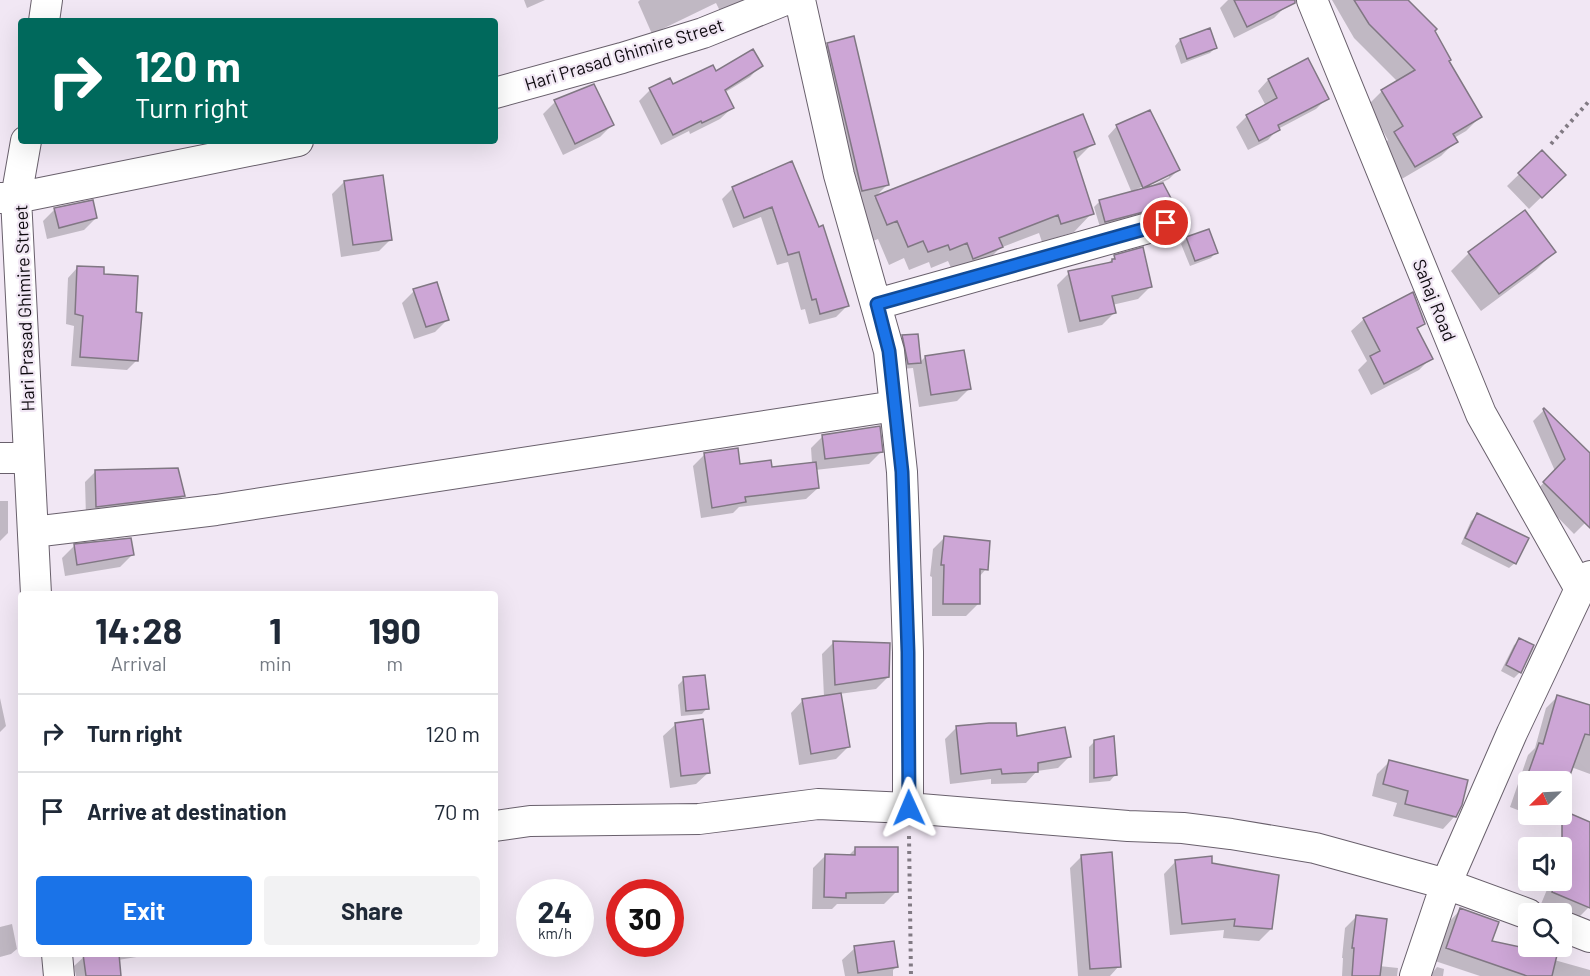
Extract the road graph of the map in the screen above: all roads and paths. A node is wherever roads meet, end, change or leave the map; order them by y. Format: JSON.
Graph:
{"nodes":[{"id":1,"x":47,"y":0,"type":"edge"},
{"id":2,"x":785,"y":0,"type":"edge"},
{"id":3,"x":800,"y":0,"type":"edge"},
{"id":4,"x":1312,"y":0,"type":"edge"},
{"id":5,"x":44,"y":18,"type":"edge"},
{"id":6,"x":498,"y":92,"type":"edge"},
{"id":7,"x":1590,"y":100,"type":"edge"},
{"id":8,"x":25,"y":144,"type":"edge"},
{"id":9,"x":283,"y":144,"type":"edge"},
{"id":10,"x":1551,"y":144,"type":"dead end"},
{"id":11,"x":8,"y":198,"type":"edge"},
{"id":12,"x":1166,"y":223,"type":"dead end"},
{"id":13,"x":877,"y":304,"type":"junction"},
{"id":14,"x":894,"y":406,"type":"junction"},
{"id":15,"x":0,"y":458,"type":"edge"},
{"id":16,"x":29,"y":458,"type":"junction"},
{"id":17,"x":33,"y":532,"type":"junction"},
{"id":18,"x":1585,"y":583,"type":"edge"},
{"id":19,"x":36,"y":591,"type":"edge"},
{"id":20,"x":909,"y":808,"type":"junction"},
{"id":21,"x":498,"y":825,"type":"edge"},
{"id":22,"x":1446,"y":884,"type":"junction"},
{"id":23,"x":1518,"y":910,"type":"edge"},
{"id":24,"x":1572,"y":931,"type":"edge"},
{"id":25,"x":1590,"y":937,"type":"edge"},
{"id":26,"x":57,"y":957,"type":"edge"},
{"id":27,"x":59,"y":976,"type":"edge"},
{"id":28,"x":911,"y":976,"type":"edge"},
{"id":29,"x":1415,"y":976,"type":"edge"}],
"edges":[{"from":1,"to":5,"type":"street"},
{"from":2,"to":6,"type":"street","name":"Hari Prasad Ghimire Street"},
{"from":3,"to":13,"type":"street"},
{"from":4,"to":18,"type":"street","name":"Sahaj Road"},
{"from":7,"to":10,"type":"path"},
{"from":8,"to":11,"type":"street"},
{"from":9,"to":11,"type":"street","name":"Hari Prasad Ghimire Street"},
{"from":11,"to":16,"type":"street","name":"Hari Prasad Ghimire Street"},
{"from":12,"to":13,"type":"street"},
{"from":13,"to":14,"type":"street"},
{"from":14,"to":17,"type":"street"},
{"from":14,"to":20,"type":"street"},
{"from":15,"to":16,"type":"street"},
{"from":16,"to":17,"type":"street","name":"Hari Prasad Ghimire Street"},
{"from":17,"to":19,"type":"street","name":"Hari Prasad Ghimire Street"},
{"from":18,"to":22,"type":"street"},
{"from":20,"to":21,"type":"street"},
{"from":20,"to":22,"type":"street"},
{"from":20,"to":28,"type":"path"},
{"from":22,"to":23,"type":"street"},
{"from":22,"to":29,"type":"street"},
{"from":24,"to":25,"type":"street"},
{"from":26,"to":27,"type":"street"}]}
